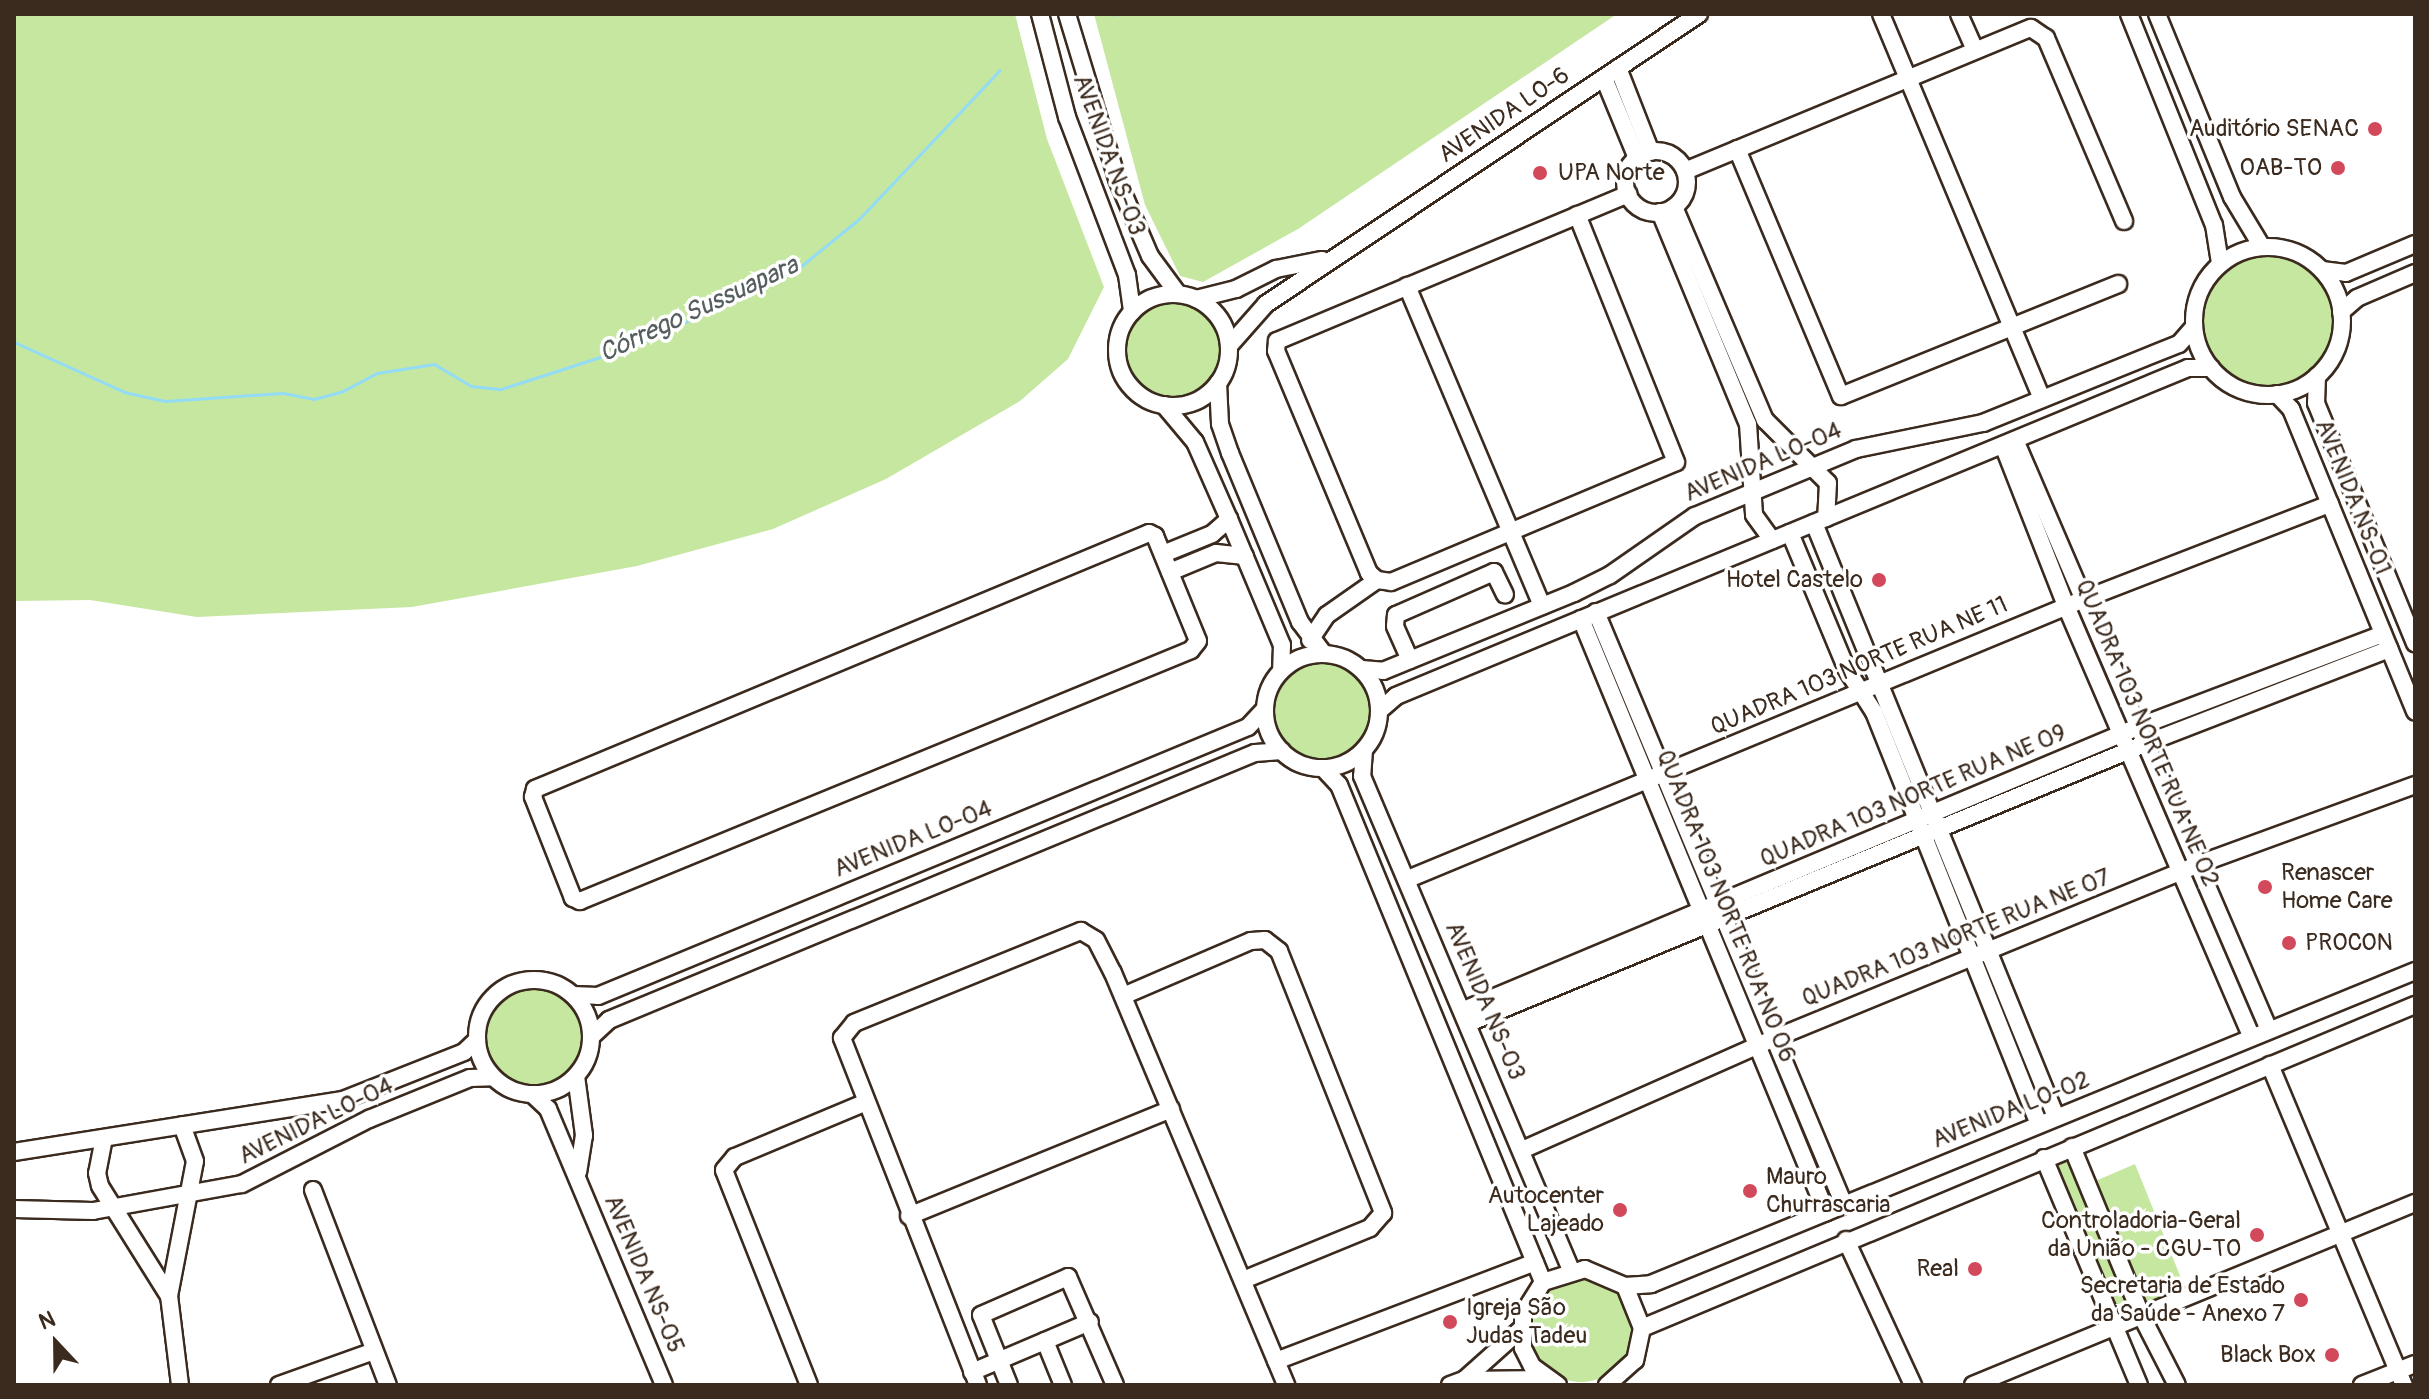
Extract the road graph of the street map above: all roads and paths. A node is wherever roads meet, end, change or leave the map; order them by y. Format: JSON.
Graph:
{"nodes":[{"id":1,"x":1040,"y":14,"type":"edge"},
{"id":2,"x":1067,"y":14,"type":"edge"},
{"id":3,"x":1699,"y":14,"type":"edge"},
{"id":4,"x":1881,"y":14,"type":"edge"},
{"id":5,"x":1959,"y":14,"type":"edge"},
{"id":6,"x":2129,"y":14,"type":"edge"},
{"id":7,"x":2157,"y":14,"type":"edge"},
{"id":8,"x":1975,"y":50,"type":"junction"},
{"id":9,"x":1611,"y":73,"type":"junction"},
{"id":10,"x":1907,"y":78,"type":"junction"},
{"id":11,"x":2193,"y":99,"type":"junction"},
{"id":12,"x":2175,"y":125,"type":"junction"},
{"id":13,"x":1737,"y":149,"type":"junction"},
{"id":14,"x":1644,"y":155,"type":"junction"},
{"id":15,"x":1685,"y":171,"type":"junction"},
{"id":16,"x":1628,"y":194,"type":"junction"},
{"id":17,"x":1667,"y":210,"type":"junction"},
{"id":18,"x":1577,"y":215,"type":"junction"},
{"id":19,"x":2124,"y":221,"type":"dead end"},
{"id":20,"x":2415,"y":244,"type":"edge"},
{"id":21,"x":2262,"y":247,"type":"junction"},
{"id":22,"x":1336,"y":257,"type":"junction"},
{"id":23,"x":2220,"y":264,"type":"junction"},
{"id":24,"x":2322,"y":270,"type":"junction"},
{"id":25,"x":2415,"y":273,"type":"edge"},
{"id":26,"x":2118,"y":284,"type":"dead end"},
{"id":27,"x":1407,"y":286,"type":"junction"},
{"id":28,"x":1178,"y":294,"type":"junction"},
{"id":29,"x":1196,"y":299,"type":"junction"},
{"id":30,"x":1132,"y":312,"type":"junction"},
{"id":31,"x":2341,"y":312,"type":"junction"},
{"id":32,"x":2194,"y":327,"type":"junction"},
{"id":33,"x":2010,"y":328,"type":"junction"},
{"id":34,"x":1229,"y":346,"type":"junction"},
{"id":35,"x":2211,"y":368,"type":"junction"},
{"id":36,"x":2317,"y":376,"type":"junction"},
{"id":37,"x":1218,"y":383,"type":"junction"},
{"id":38,"x":2277,"y":394,"type":"junction"},
{"id":39,"x":2042,"y":399,"type":"junction"},
{"id":40,"x":1164,"y":405,"type":"junction"},
{"id":41,"x":2009,"y":442,"type":"junction"},
{"id":42,"x":1814,"y":466,"type":"junction"},
{"id":43,"x":1752,"y":492,"type":"junction"},
{"id":44,"x":2330,"y":504,"type":"junction"},
{"id":45,"x":1229,"y":519,"type":"junction"},
{"id":46,"x":1820,"y":520,"type":"junction"},
{"id":47,"x":1510,"y":533,"type":"junction"},
{"id":48,"x":1790,"y":533,"type":"junction"},
{"id":49,"x":1772,"y":540,"type":"junction"},
{"id":50,"x":1163,"y":554,"type":"junction"},
{"id":51,"x":1245,"y":556,"type":"junction"},
{"id":52,"x":1170,"y":572,"type":"junction"},
{"id":53,"x":1377,"y":580,"type":"junction"},
{"id":54,"x":1505,"y":595,"type":"dead end"},
{"id":55,"x":2074,"y":603,"type":"junction"},
{"id":56,"x":1542,"y":606,"type":"junction"},
{"id":57,"x":1589,"y":616,"type":"junction"},
{"id":58,"x":1310,"y":640,"type":"junction"},
{"id":59,"x":2386,"y":642,"type":"junction"},
{"id":60,"x":2415,"y":643,"type":"edge"},
{"id":61,"x":1324,"y":654,"type":"junction"},
{"id":62,"x":1410,"y":660,"type":"junction"},
{"id":63,"x":1362,"y":669,"type":"junction"},
{"id":64,"x":1281,"y":671,"type":"junction"},
{"id":65,"x":1879,"y":684,"type":"junction"},
{"id":66,"x":1858,"y":693,"type":"junction"},
{"id":67,"x":1265,"y":709,"type":"junction"},
{"id":68,"x":1379,"y":711,"type":"junction"},
{"id":69,"x":2415,"y":712,"type":"edge"},
{"id":70,"x":2130,"y":731,"type":"junction"},
{"id":71,"x":2147,"y":743,"type":"junction"},
{"id":72,"x":1364,"y":750,"type":"junction"},
{"id":73,"x":2130,"y":750,"type":"junction"},
{"id":74,"x":1282,"y":751,"type":"junction"},
{"id":75,"x":1323,"y":768,"type":"junction"},
{"id":76,"x":1657,"y":776,"type":"junction"},
{"id":77,"x":2415,"y":785,"type":"edge"},
{"id":78,"x":1928,"y":824,"type":"junction"},
{"id":79,"x":2199,"y":864,"type":"junction"},
{"id":80,"x":2180,"y":873,"type":"junction"},
{"id":81,"x":1408,"y":879,"type":"junction"},
{"id":82,"x":1713,"y":913,"type":"junction"},
{"id":83,"x":1989,"y":951,"type":"junction"},
{"id":84,"x":1970,"y":960,"type":"junction"},
{"id":85,"x":2415,"y":971,"type":"edge"},
{"id":86,"x":573,"y":995,"type":"junction"},
{"id":87,"x":1123,"y":996,"type":"junction"},
{"id":88,"x":2415,"y":1005,"type":"edge"},
{"id":89,"x":1467,"y":1016,"type":"junction"},
{"id":90,"x":2269,"y":1030,"type":"junction"},
{"id":91,"x":591,"y":1037,"type":"junction"},
{"id":92,"x":2252,"y":1037,"type":"junction"},
{"id":93,"x":1775,"y":1038,"type":"junction"},
{"id":94,"x":477,"y":1040,"type":"junction"},
{"id":95,"x":1758,"y":1046,"type":"junction"},
{"id":96,"x":2270,"y":1065,"type":"junction"},
{"id":97,"x":576,"y":1076,"type":"junction"},
{"id":98,"x":493,"y":1077,"type":"junction"},
{"id":99,"x":532,"y":1094,"type":"junction"},
{"id":100,"x":864,"y":1103,"type":"junction"},
{"id":101,"x":1171,"y":1109,"type":"junction"},
{"id":102,"x":2056,"y":1117,"type":"junction"},
{"id":103,"x":2039,"y":1124,"type":"junction"},
{"id":104,"x":182,"y":1125,"type":"junction"},
{"id":105,"x":104,"y":1138,"type":"junction"},
{"id":106,"x":2072,"y":1147,"type":"junction"},
{"id":107,"x":1522,"y":1150,"type":"junction"},
{"id":108,"x":14,"y":1152,"type":"edge"},
{"id":109,"x":2044,"y":1158,"type":"junction"},
{"id":110,"x":579,"y":1182,"type":"junction"},
{"id":111,"x":313,"y":1190,"type":"dead end"},
{"id":112,"x":191,"y":1195,"type":"junction"},
{"id":113,"x":2415,"y":1203,"type":"edge"},
{"id":114,"x":1844,"y":1205,"type":"junction"},
{"id":115,"x":114,"y":1207,"type":"junction"},
{"id":116,"x":14,"y":1209,"type":"edge"},
{"id":117,"x":1826,"y":1212,"type":"junction"},
{"id":118,"x":909,"y":1216,"type":"junction"},
{"id":119,"x":2340,"y":1235,"type":"junction"},
{"id":120,"x":1846,"y":1240,"type":"junction"},
{"id":121,"x":1535,"y":1262,"type":"junction"},
{"id":122,"x":1571,"y":1270,"type":"junction"},
{"id":123,"x":1243,"y":1280,"type":"junction"},
{"id":124,"x":1543,"y":1282,"type":"junction"},
{"id":125,"x":1625,"y":1286,"type":"junction"},
{"id":126,"x":169,"y":1296,"type":"junction"},
{"id":127,"x":2142,"y":1317,"type":"junction"},
{"id":128,"x":1090,"y":1322,"type":"junction"},
{"id":129,"x":1642,"y":1328,"type":"junction"},
{"id":130,"x":2115,"y":1328,"type":"junction"},
{"id":131,"x":1521,"y":1329,"type":"junction"},
{"id":132,"x":1045,"y":1341,"type":"junction"},
{"id":133,"x":374,"y":1351,"type":"junction"},
{"id":134,"x":1276,"y":1361,"type":"junction"},
{"id":135,"x":2415,"y":1364,"type":"edge"},
{"id":136,"x":1004,"y":1373,"type":"edge"},
{"id":137,"x":2401,"y":1378,"type":"edge"},
{"id":138,"x":976,"y":1380,"type":"edge"},
{"id":139,"x":1623,"y":1380,"type":"edge"},
{"id":140,"x":1457,"y":1382,"type":"edge"},
{"id":141,"x":1552,"y":1382,"type":"edge"},
{"id":142,"x":180,"y":1385,"type":"edge"},
{"id":143,"x":279,"y":1385,"type":"edge"},
{"id":144,"x":388,"y":1385,"type":"edge"},
{"id":145,"x":664,"y":1385,"type":"edge"},
{"id":146,"x":809,"y":1385,"type":"edge"},
{"id":147,"x":1063,"y":1385,"type":"edge"},
{"id":148,"x":1115,"y":1385,"type":"edge"},
{"id":149,"x":1286,"y":1385,"type":"edge"},
{"id":150,"x":1607,"y":1385,"type":"edge"},
{"id":151,"x":1913,"y":1385,"type":"edge"},
{"id":152,"x":1973,"y":1385,"type":"edge"},
{"id":153,"x":2139,"y":1385,"type":"edge"},
{"id":154,"x":2177,"y":1385,"type":"edge"},
{"id":155,"x":2362,"y":1385,"type":"edge"}],
"edges":[{"from":1,"to":30,"type":"street","name":"AVENIDA NS-03"},
{"from":2,"to":28,"type":"street","name":"AVENIDA NS-03"},
{"from":3,"to":9,"type":"street","name":"AVENIDA LO-6"},
{"from":4,"to":10,"type":"street"},
{"from":5,"to":8,"type":"street"},
{"from":6,"to":12,"type":"street"},
{"from":7,"to":11,"type":"street"},
{"from":8,"to":10,"type":"street"},
{"from":8,"to":19,"type":"street"},
{"from":9,"to":14,"type":"street"},
{"from":9,"to":22,"type":"street","name":"AVENIDA LO-6"},
{"from":10,"to":13,"type":"street"},
{"from":10,"to":33,"type":"street"},
{"from":11,"to":12,"type":"street"},
{"from":11,"to":21,"type":"street"},
{"from":12,"to":23,"type":"street"},
{"from":13,"to":15,"type":"street"},
{"from":13,"to":33,"type":"street"},
{"from":14,"to":15,"type":"street"},
{"from":14,"to":16,"type":"street"},
{"from":15,"to":17,"type":"street"},
{"from":16,"to":17,"type":"street"},
{"from":16,"to":18,"type":"street"},
{"from":17,"to":42,"type":"street"},
{"from":17,"to":43,"type":"street"},
{"from":18,"to":27,"type":"street"},
{"from":18,"to":47,"type":"street"},
{"from":20,"to":24,"type":"street"},
{"from":21,"to":23,"type":"street"},
{"from":21,"to":24,"type":"street"},
{"from":22,"to":29,"type":"street"},
{"from":22,"to":34,"type":"street","name":"AVENIDA LO-6"},
{"from":23,"to":32,"type":"street"},
{"from":24,"to":31,"type":"street"},
{"from":25,"to":31,"type":"street"},
{"from":26,"to":33,"type":"street"},
{"from":27,"to":47,"type":"street"},
{"from":27,"to":53,"type":"street"},
{"from":28,"to":29,"type":"street"},
{"from":28,"to":30,"type":"street"},
{"from":29,"to":34,"type":"street"},
{"from":30,"to":40,"type":"street","name":"AVENIDA NS-03"},
{"from":31,"to":36,"type":"street"},
{"from":32,"to":35,"type":"street"},
{"from":32,"to":39,"type":"street","name":"AVENIDA LO-04"},
{"from":33,"to":39,"type":"street"},
{"from":34,"to":37,"type":"street"},
{"from":35,"to":38,"type":"street"},
{"from":35,"to":41,"type":"street"},
{"from":36,"to":38,"type":"street"},
{"from":36,"to":60,"type":"street","name":"AVENIDA NS-01"},
{"from":37,"to":40,"type":"street"},
{"from":37,"to":58,"type":"street"},
{"from":38,"to":44,"type":"street","name":"AVENIDA NS-01"},
{"from":39,"to":42,"type":"street","name":"AVENIDA LO-04"},
{"from":40,"to":45,"type":"street","name":"AVENIDA NS-03"},
{"from":41,"to":46,"type":"street"},
{"from":41,"to":55,"type":"street","name":"QUADRA 103 NORTE RUA NE 02"},
{"from":42,"to":43,"type":"street","name":"AVENIDA LO-04"},
{"from":42,"to":46,"type":"street"},
{"from":43,"to":49,"type":"street"},
{"from":43,"to":56,"type":"street","name":"AVENIDA LO-04"},
{"from":44,"to":55,"type":"street","name":"QUADRA 103 NORTE RUA NE 11"},
{"from":44,"to":59,"type":"street","name":"AVENIDA NS-01"},
{"from":45,"to":50,"type":"street"},
{"from":45,"to":51,"type":"street","name":"AVENIDA NS-03"},
{"from":46,"to":48,"type":"street"},
{"from":46,"to":65,"type":"street"},
{"from":47,"to":53,"type":"street"},
{"from":47,"to":56,"type":"street"},
{"from":48,"to":49,"type":"street"},
{"from":48,"to":66,"type":"street"},
{"from":49,"to":57,"type":"street"},
{"from":50,"to":52,"type":"street"},
{"from":50,"to":52,"type":"street"},
{"from":51,"to":52,"type":"street"},
{"from":51,"to":64,"type":"street","name":"AVENIDA NS-03"},
{"from":53,"to":58,"type":"street"},
{"from":54,"to":62,"type":"street"},
{"from":55,"to":65,"type":"street","name":"QUADRA 103 NORTE RUA NE 11"},
{"from":55,"to":70,"type":"street","name":"QUADRA 103 NORTE RUA NE 02"},
{"from":56,"to":62,"type":"street","name":"AVENIDA LO-04"},
{"from":57,"to":68,"type":"street"},
{"from":57,"to":76,"type":"street","name":"QUADRA 103 NORTE RUA NO 06"},
{"from":58,"to":61,"type":"street"},
{"from":59,"to":69,"type":"street","name":"AVENIDA NS-01"},
{"from":59,"to":70,"type":"street","name":"QUADRA 103 NORTE RUA NE 09"},
{"from":59,"to":71,"type":"street","name":"QUADRA 103 NORTE RUA NE 09"},
{"from":61,"to":63,"type":"street"},
{"from":61,"to":64,"type":"street"},
{"from":62,"to":63,"type":"street","name":"AVENIDA LO-04"},
{"from":63,"to":68,"type":"street"},
{"from":64,"to":67,"type":"street","name":"AVENIDA NS-03"},
{"from":65,"to":66,"type":"street","name":"QUADRA 103 NORTE RUA NE 11"},
{"from":65,"to":78,"type":"street"},
{"from":66,"to":76,"type":"street","name":"QUADRA 103 NORTE RUA NE 11"},
{"from":66,"to":78,"type":"street"},
{"from":67,"to":74,"type":"street"},
{"from":67,"to":86,"type":"street","name":"AVENIDA LO-04"},
{"from":68,"to":72,"type":"street","name":"AVENIDA NS-03"},
{"from":70,"to":71,"type":"street","name":"QUADRA 103 NORTE RUA NE 02"},
{"from":70,"to":73,"type":"street","name":"QUADRA 103 NORTE RUA NE 02"},
{"from":70,"to":78,"type":"street","name":"QUADRA 103 NORTE RUA NE 09"},
{"from":71,"to":73,"type":"street","name":"QUADRA 103 NORTE RUA NE 09"},
{"from":71,"to":79,"type":"street","name":"QUADRA 103 NORTE RUA NE 02"},
{"from":72,"to":75,"type":"street"},
{"from":72,"to":81,"type":"street","name":"AVENIDA NS-03"},
{"from":73,"to":78,"type":"street","name":"QUADRA 103 NORTE RUA NE 09"},
{"from":73,"to":80,"type":"street","name":"QUADRA 103 NORTE RUA NE 02"},
{"from":74,"to":75,"type":"street"},
{"from":74,"to":91,"type":"street"},
{"from":75,"to":121,"type":"street"},
{"from":76,"to":81,"type":"street","name":"QUADRA 103 NORTE RUA NE 11"},
{"from":76,"to":82,"type":"street","name":"QUADRA 103 NORTE RUA NO 06"},
{"from":77,"to":79,"type":"street","name":"QUADRA 103 NORTE RUA NE 07"},
{"from":78,"to":82,"type":"street","name":"QUADRA 103 NORTE RUA NE 09"},
{"from":78,"to":83,"type":"street"},
{"from":78,"to":84,"type":"street"},
{"from":79,"to":80,"type":"street","name":"QUADRA 103 NORTE RUA NE 07"},
{"from":79,"to":90,"type":"street","name":"QUADRA 103 NORTE RUA NE 02"},
{"from":80,"to":83,"type":"street","name":"QUADRA 103 NORTE RUA NE 07"},
{"from":80,"to":92,"type":"street","name":"QUADRA 103 NORTE RUA NE 02"},
{"from":81,"to":89,"type":"street","name":"AVENIDA NS-03"},
{"from":82,"to":89,"type":"street","name":"QUADRA 103 NORTE RUA NE 09"},
{"from":82,"to":93,"type":"street","name":"QUADRA 103 NORTE RUA NO 06"},
{"from":82,"to":95,"type":"street","name":"QUADRA 103 NORTE RUA NO 06"},
{"from":83,"to":84,"type":"street","name":"QUADRA 103 NORTE RUA NE 07"},
{"from":83,"to":102,"type":"street"},
{"from":84,"to":93,"type":"street","name":"QUADRA 103 NORTE RUA NE 07"},
{"from":84,"to":103,"type":"street"},
{"from":85,"to":90,"type":"street","name":"AVENIDA LO-02"},
{"from":86,"to":91,"type":"street"},
{"from":86,"to":94,"type":"street"},
{"from":87,"to":100,"type":"street"},
{"from":87,"to":101,"type":"street"},
{"from":87,"to":123,"type":"street"},
{"from":88,"to":96,"type":"street"},
{"from":89,"to":107,"type":"street","name":"AVENIDA NS-03"},
{"from":90,"to":92,"type":"street","name":"AVENIDA LO-02"},
{"from":91,"to":97,"type":"street","name":"AVENIDA NS-05"},
{"from":92,"to":102,"type":"street","name":"AVENIDA LO-02"},
{"from":93,"to":95,"type":"street","name":"QUADRA 103 NORTE RUA NE 07"},
{"from":93,"to":114,"type":"street","name":"QUADRA 103 NORTE RUA NO 06"},
{"from":94,"to":98,"type":"street"},
{"from":94,"to":104,"type":"street","name":"AVENIDA LO-04"},
{"from":95,"to":107,"type":"street","name":"QUADRA 103 NORTE RUA NE 07"},
{"from":95,"to":117,"type":"street","name":"QUADRA 103 NORTE RUA NO 06"},
{"from":96,"to":106,"type":"street"},
{"from":96,"to":119,"type":"street"},
{"from":97,"to":99,"type":"street"},
{"from":97,"to":110,"type":"street","name":"AVENIDA NS-05"},
{"from":98,"to":99,"type":"street"},
{"from":98,"to":112,"type":"street","name":"AVENIDA LO-04"},
{"from":99,"to":110,"type":"street","name":"AVENIDA NS-05"},
{"from":100,"to":118,"type":"street"},
{"from":100,"to":146,"type":"street"},
{"from":101,"to":118,"type":"street"},
{"from":101,"to":123,"type":"street"},
{"from":102,"to":103,"type":"street","name":"AVENIDA LO-02"},
{"from":103,"to":114,"type":"street","name":"AVENIDA LO-02"},
{"from":104,"to":105,"type":"street","name":"AVENIDA LO-04"},
{"from":104,"to":112,"type":"street"},
{"from":105,"to":108,"type":"street","name":"AVENIDA LO-04"},
{"from":105,"to":115,"type":"street"},
{"from":106,"to":109,"type":"street"},
{"from":106,"to":127,"type":"street"},
{"from":107,"to":122,"type":"street","name":"AVENIDA NS-03"},
{"from":109,"to":120,"type":"street"},
{"from":109,"to":130,"type":"street"},
{"from":110,"to":145,"type":"street","name":"AVENIDA NS-05"},
{"from":111,"to":133,"type":"street"},
{"from":112,"to":115,"type":"street","name":"AVENIDA LO-04"},
{"from":112,"to":126,"type":"street"},
{"from":113,"to":119,"type":"street"},
{"from":114,"to":117,"type":"street","name":"AVENIDA LO-02"},
{"from":115,"to":116,"type":"street","name":"AVENIDA LO-04"},
{"from":115,"to":126,"type":"street"},
{"from":117,"to":125,"type":"street","name":"AVENIDA LO-02"},
{"from":118,"to":138,"type":"street"},
{"from":119,"to":127,"type":"street"},
{"from":119,"to":137,"type":"street"},
{"from":120,"to":129,"type":"street"},
{"from":120,"to":151,"type":"street"},
{"from":121,"to":124,"type":"street"},
{"from":121,"to":134,"type":"street"},
{"from":122,"to":124,"type":"street"},
{"from":122,"to":125,"type":"street"},
{"from":123,"to":134,"type":"street"},
{"from":124,"to":131,"type":"street"},
{"from":125,"to":129,"type":"street"},
{"from":126,"to":142,"type":"street"},
{"from":127,"to":130,"type":"street"},
{"from":127,"to":154,"type":"street"},
{"from":128,"to":132,"type":"street"},
{"from":128,"to":136,"type":"street"},
{"from":128,"to":148,"type":"street"},
{"from":129,"to":139,"type":"street"},
{"from":130,"to":152,"type":"street"},
{"from":130,"to":153,"type":"street"},
{"from":131,"to":140,"type":"street"},
{"from":131,"to":141,"type":"street"},
{"from":132,"to":136,"type":"street"},
{"from":132,"to":147,"type":"street"},
{"from":133,"to":143,"type":"street"},
{"from":133,"to":144,"type":"street"},
{"from":134,"to":149,"type":"street"},
{"from":135,"to":137,"type":"street"},
{"from":136,"to":138,"type":"street"},
{"from":137,"to":155,"type":"street"},
{"from":139,"to":150,"type":"street"},
{"from":140,"to":141,"type":"street"}]}
